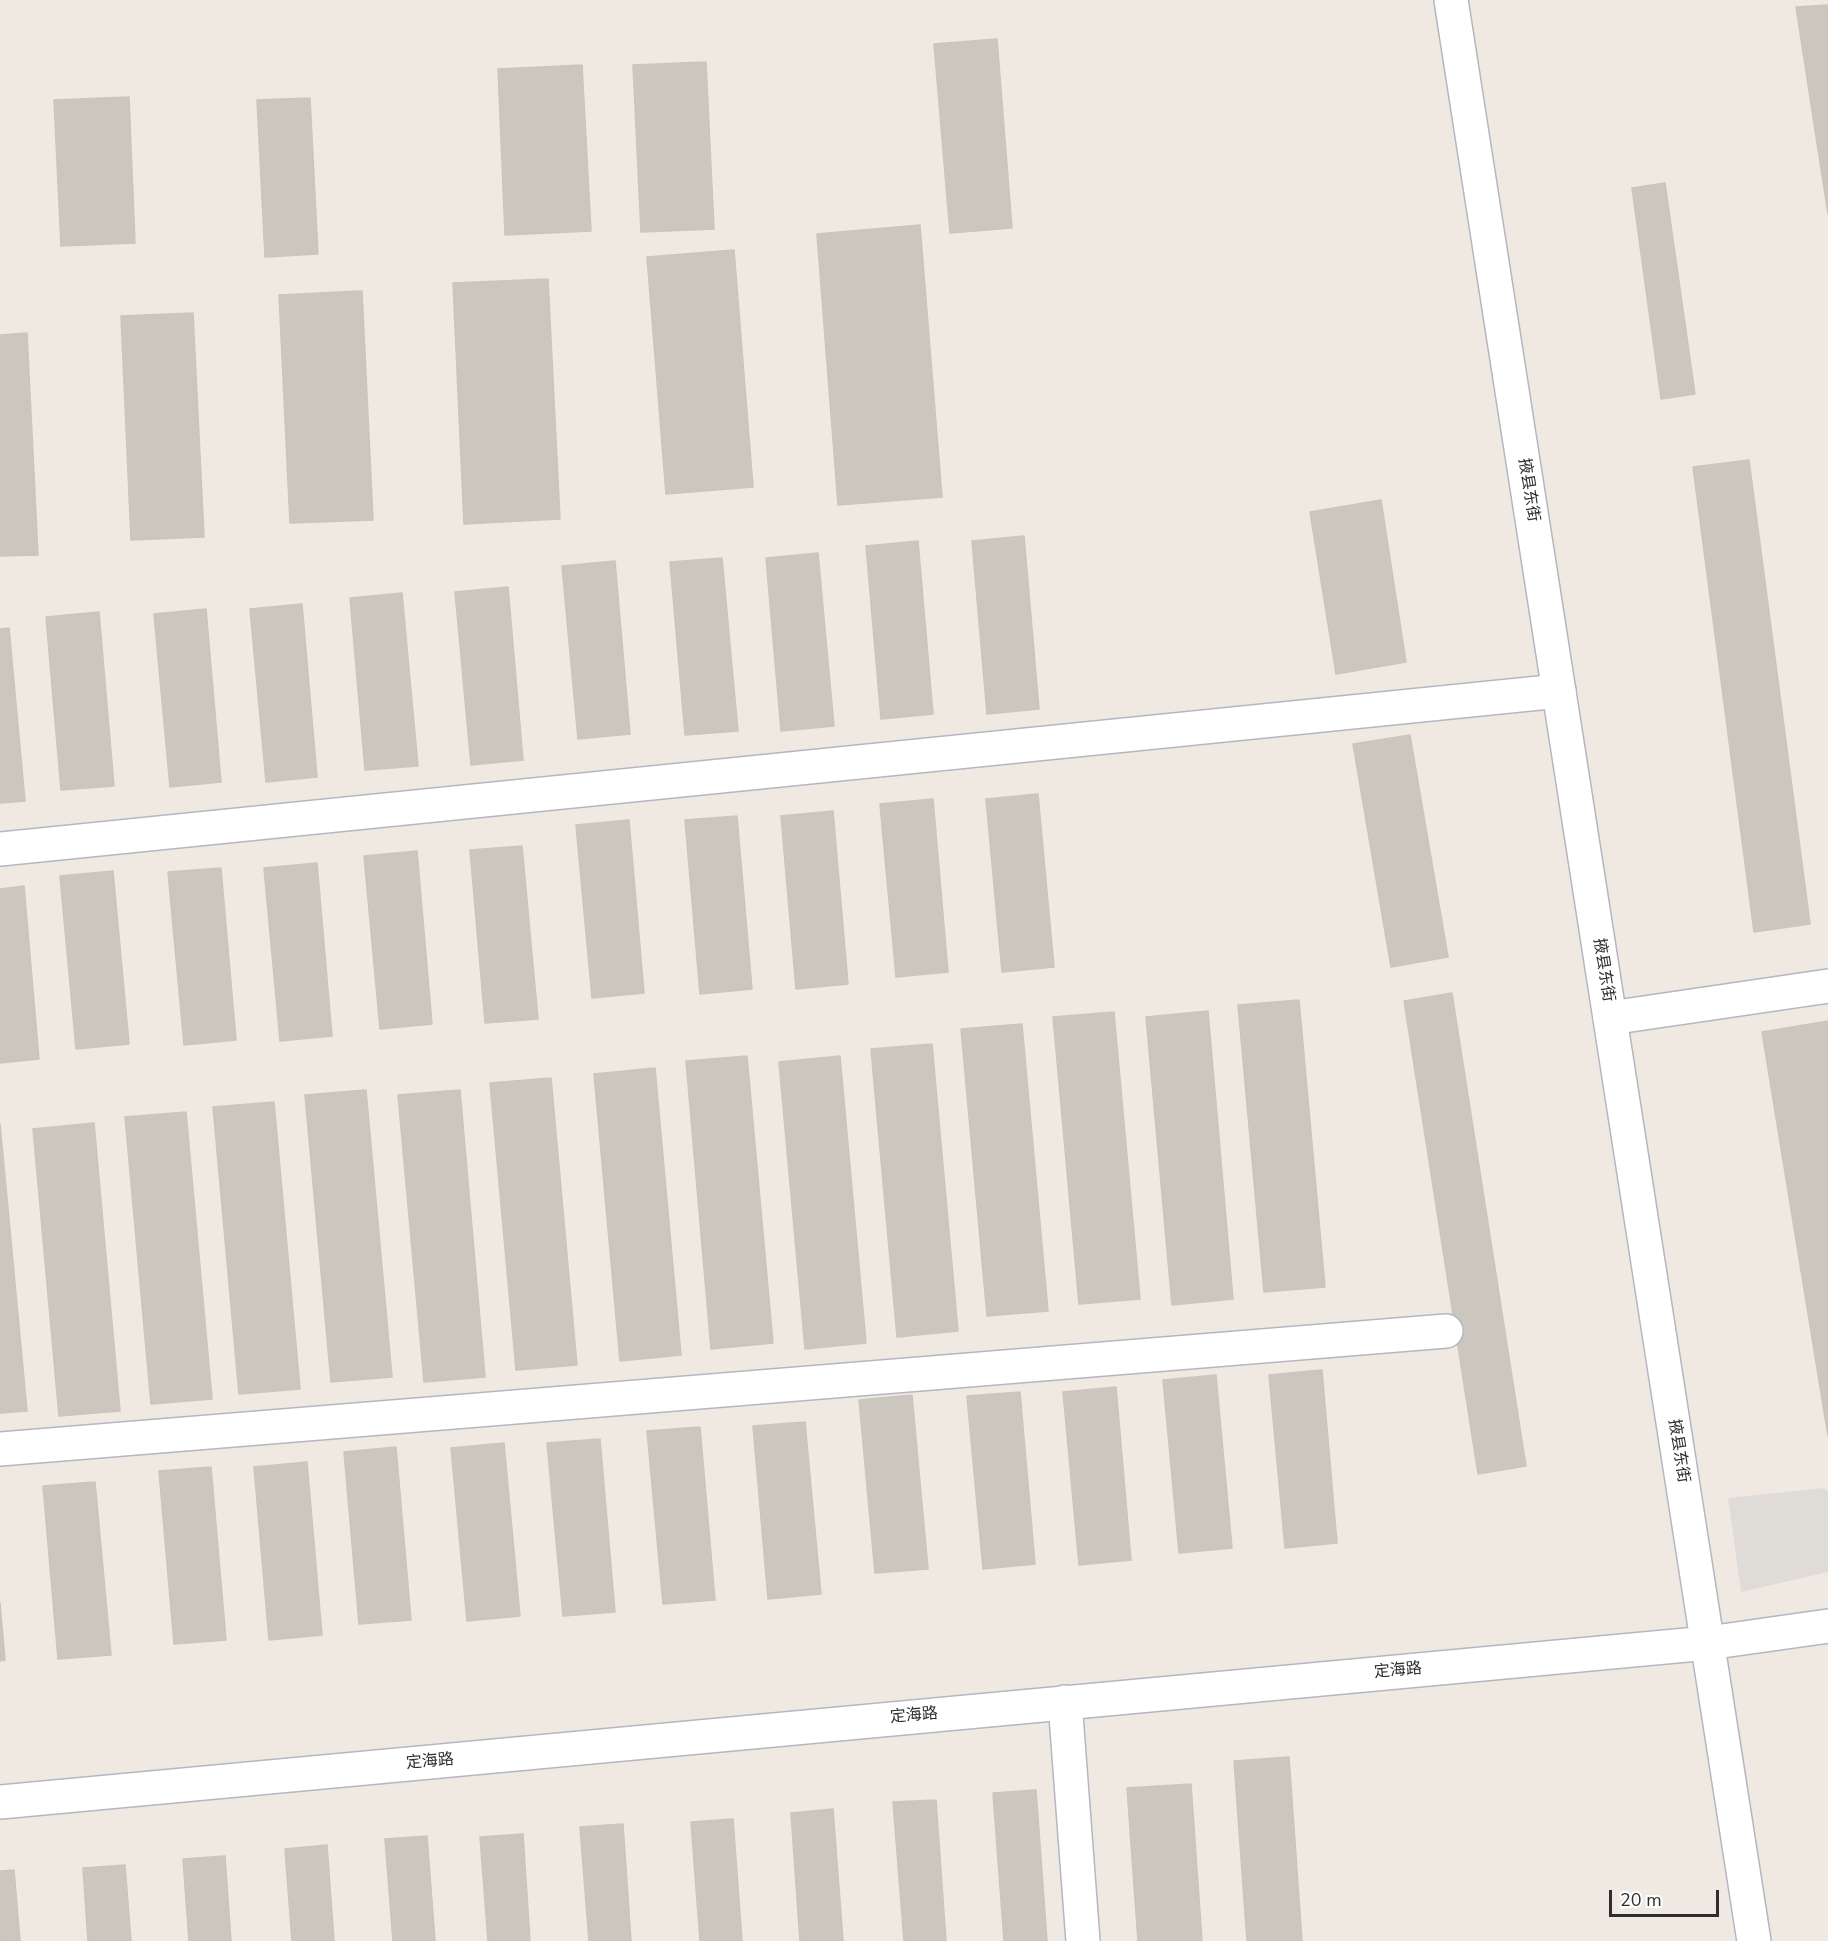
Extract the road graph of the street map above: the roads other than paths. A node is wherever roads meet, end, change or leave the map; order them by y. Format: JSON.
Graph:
{"nodes":[{"id":1,"x":1452,"y":0,"type":"edge"},
{"id":2,"x":1559,"y":691,"type":"junction"},
{"id":3,"x":0,"y":849,"type":"edge"},
{"id":4,"x":1828,"y":986,"type":"edge"},
{"id":5,"x":1610,"y":1018,"type":"junction"},
{"id":6,"x":1446,"y":1331,"type":"dead end"},
{"id":7,"x":0,"y":1449,"type":"edge"},
{"id":8,"x":1828,"y":1626,"type":"edge"},
{"id":9,"x":1708,"y":1643,"type":"junction"},
{"id":10,"x":1065,"y":1702,"type":"junction"},
{"id":11,"x":0,"y":1802,"type":"edge"},
{"id":12,"x":1083,"y":1941,"type":"edge"},
{"id":13,"x":1754,"y":1941,"type":"edge"}],
"edges":[{"from":1,"to":2,"type":"street","name":"掖县东街"},
{"from":2,"to":3,"type":"street"},
{"from":2,"to":5,"type":"street","name":"掖县东街"},
{"from":4,"to":5,"type":"street"},
{"from":5,"to":9,"type":"street","name":"掖县东街"},
{"from":6,"to":7,"type":"street"},
{"from":8,"to":9,"type":"street","name":"定海路"},
{"from":9,"to":10,"type":"street","name":"定海路"},
{"from":9,"to":13,"type":"street","name":"掖县东街"},
{"from":10,"to":11,"type":"street","name":"定海路"},
{"from":10,"to":12,"type":"street"}]}
